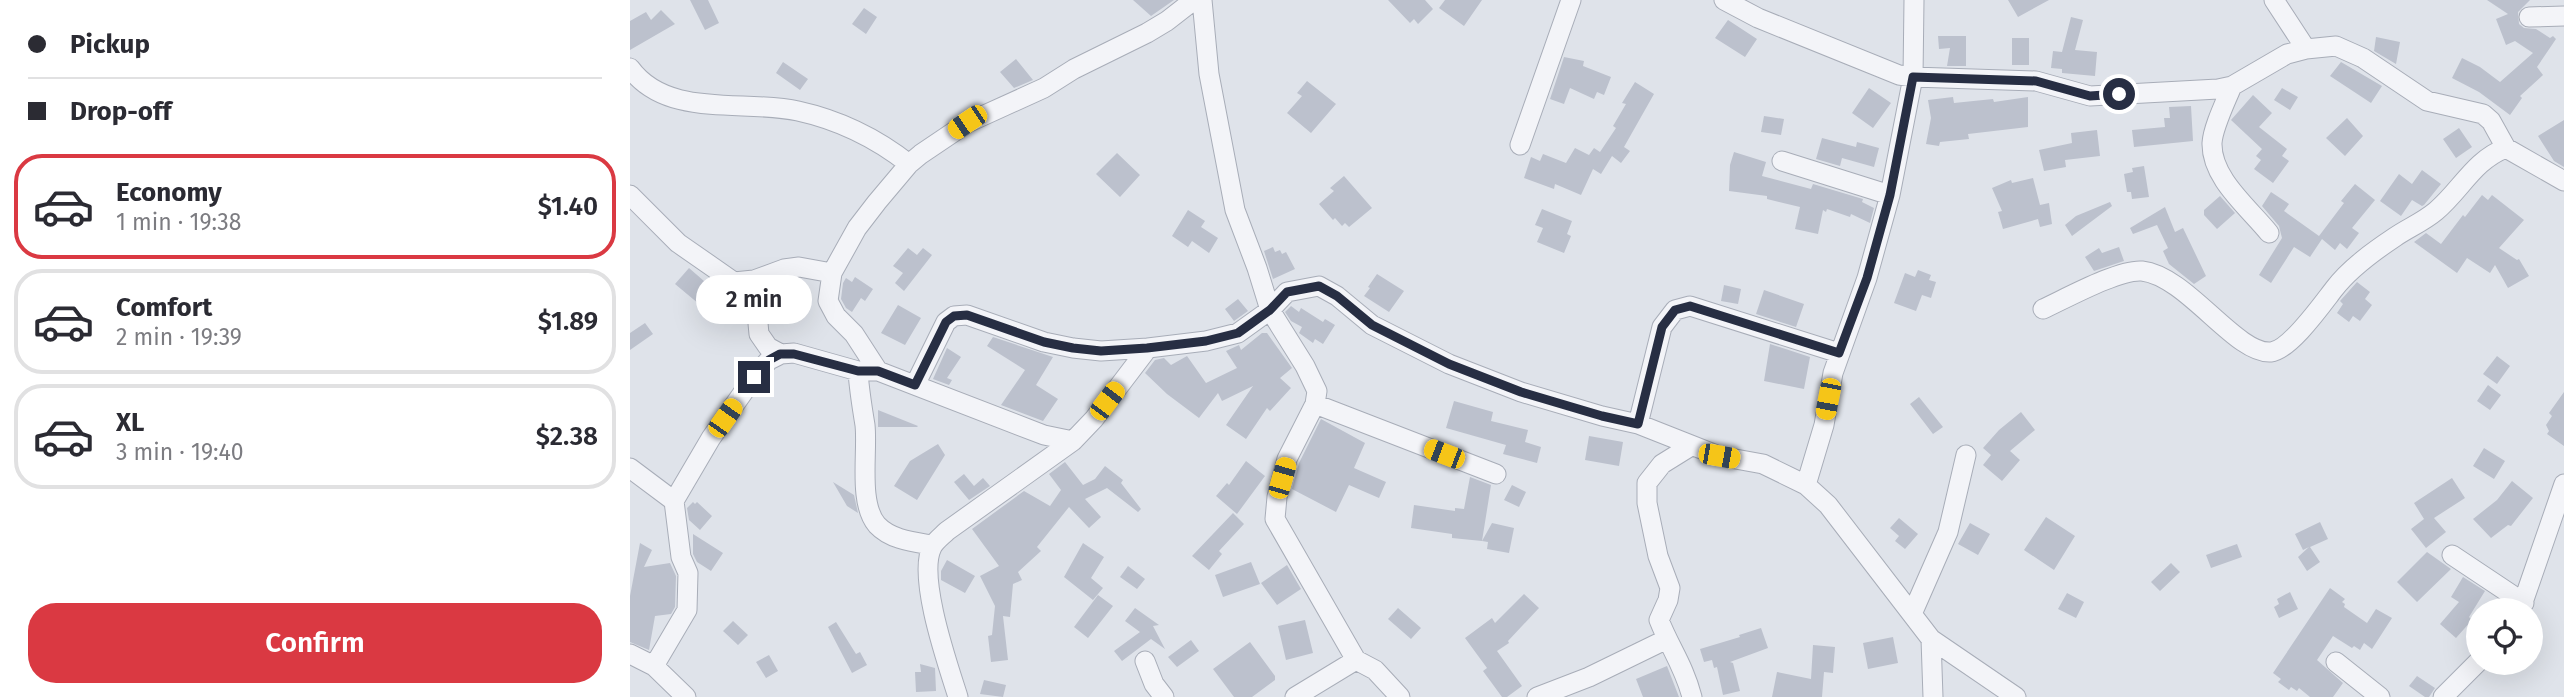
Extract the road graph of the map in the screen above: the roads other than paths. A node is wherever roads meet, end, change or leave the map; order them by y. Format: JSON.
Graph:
{"nodes":[{"id":1,"x":1194,"y":0,"type":"edge"},
{"id":2,"x":1202,"y":0,"type":"edge"},
{"id":3,"x":1571,"y":0,"type":"edge"},
{"id":4,"x":1724,"y":0,"type":"edge"},
{"id":5,"x":1914,"y":0,"type":"edge"},
{"id":6,"x":2274,"y":0,"type":"edge"},
{"id":7,"x":2564,"y":16,"type":"edge"},
{"id":8,"x":2529,"y":17,"type":"dead end"},
{"id":9,"x":2306,"y":49,"type":"junction"},
{"id":10,"x":630,"y":68,"type":"edge"},
{"id":11,"x":1913,"y":77,"type":"junction"},
{"id":12,"x":2232,"y":86,"type":"junction"},
{"id":13,"x":1520,"y":145,"type":"dead end"},
{"id":14,"x":2506,"y":148,"type":"junction"},
{"id":15,"x":1782,"y":161,"type":"dead end"},
{"id":16,"x":909,"y":164,"type":"junction"},
{"id":17,"x":2564,"y":181,"type":"edge"},
{"id":18,"x":630,"y":195,"type":"edge"},
{"id":19,"x":1890,"y":195,"type":"junction"},
{"id":20,"x":2269,"y":233,"type":"dead end"},
{"id":21,"x":832,"y":273,"type":"junction"},
{"id":22,"x":754,"y":280,"type":"junction"},
{"id":23,"x":1270,"y":310,"type":"junction"},
{"id":24,"x":2043,"y":310,"type":"dead end"},
{"id":25,"x":1147,"y":348,"type":"junction"},
{"id":26,"x":1839,"y":353,"type":"junction"},
{"id":27,"x":781,"y":354,"type":"junction"},
{"id":28,"x":858,"y":371,"type":"junction"},
{"id":29,"x":878,"y":371,"type":"junction"},
{"id":30,"x":915,"y":385,"type":"junction"},
{"id":31,"x":1315,"y":404,"type":"junction"},
{"id":32,"x":1638,"y":424,"type":"junction"},
{"id":33,"x":1073,"y":441,"type":"junction"},
{"id":34,"x":1691,"y":446,"type":"junction"},
{"id":35,"x":1966,"y":455,"type":"dead end"},
{"id":36,"x":630,"y":468,"type":"edge"},
{"id":37,"x":1496,"y":474,"type":"dead end"},
{"id":38,"x":2564,"y":484,"type":"edge"},
{"id":39,"x":1806,"y":485,"type":"junction"},
{"id":40,"x":674,"y":501,"type":"junction"},
{"id":41,"x":932,"y":545,"type":"junction"},
{"id":42,"x":2452,"y":555,"type":"dead end"},
{"id":43,"x":2510,"y":598,"type":"edge"},
{"id":44,"x":2525,"y":598,"type":"edge"},
{"id":45,"x":1912,"y":614,"type":"junction"},
{"id":46,"x":1667,"y":639,"type":"junction"},
{"id":47,"x":1931,"y":639,"type":"junction"},
{"id":48,"x":630,"y":654,"type":"edge"},
{"id":49,"x":1356,"y":660,"type":"junction"},
{"id":50,"x":1145,"y":661,"type":"dead end"},
{"id":51,"x":2336,"y":662,"type":"dead end"},
{"id":52,"x":654,"y":666,"type":"junction"},
{"id":53,"x":2466,"y":674,"type":"edge"},
{"id":54,"x":686,"y":697,"type":"edge"},
{"id":55,"x":958,"y":697,"type":"edge"},
{"id":56,"x":1164,"y":697,"type":"edge"},
{"id":57,"x":1295,"y":697,"type":"edge"},
{"id":58,"x":1400,"y":697,"type":"edge"},
{"id":59,"x":1537,"y":697,"type":"edge"},
{"id":60,"x":1692,"y":697,"type":"edge"},
{"id":61,"x":1933,"y":697,"type":"edge"},
{"id":62,"x":2016,"y":697,"type":"edge"},
{"id":63,"x":2379,"y":697,"type":"edge"},
{"id":64,"x":2443,"y":697,"type":"edge"}],
"edges":[{"from":1,"to":16,"type":"street"},
{"from":2,"to":23,"type":"street"},
{"from":3,"to":13,"type":"street"},
{"from":4,"to":11,"type":"street"},
{"from":5,"to":11,"type":"street"},
{"from":6,"to":9,"type":"street"},
{"from":7,"to":8,"type":"street"},
{"from":9,"to":12,"type":"street"},
{"from":9,"to":14,"type":"street"},
{"from":10,"to":16,"type":"street"},
{"from":11,"to":12,"type":"street"},
{"from":11,"to":19,"type":"street"},
{"from":12,"to":20,"type":"street"},
{"from":14,"to":17,"type":"street"},
{"from":14,"to":24,"type":"street"},
{"from":15,"to":19,"type":"street"},
{"from":16,"to":21,"type":"street"},
{"from":18,"to":22,"type":"street"},
{"from":19,"to":26,"type":"street"},
{"from":21,"to":22,"type":"street"},
{"from":21,"to":29,"type":"street"},
{"from":22,"to":27,"type":"street"},
{"from":23,"to":25,"type":"street"},
{"from":23,"to":31,"type":"street"},
{"from":23,"to":32,"type":"street"},
{"from":25,"to":30,"type":"street"},
{"from":25,"to":33,"type":"street"},
{"from":26,"to":32,"type":"street"},
{"from":26,"to":39,"type":"street"},
{"from":27,"to":28,"type":"street"},
{"from":27,"to":40,"type":"street"},
{"from":28,"to":29,"type":"street"},
{"from":28,"to":41,"type":"street"},
{"from":29,"to":30,"type":"street"},
{"from":30,"to":33,"type":"street"},
{"from":31,"to":37,"type":"street"},
{"from":31,"to":49,"type":"street"},
{"from":32,"to":34,"type":"street"},
{"from":33,"to":41,"type":"street"},
{"from":34,"to":39,"type":"street"},
{"from":34,"to":46,"type":"street"},
{"from":35,"to":45,"type":"street"},
{"from":36,"to":40,"type":"street"},
{"from":38,"to":44,"type":"street"},
{"from":39,"to":45,"type":"street"},
{"from":40,"to":52,"type":"street"},
{"from":41,"to":55,"type":"street"},
{"from":42,"to":43,"type":"street"},
{"from":45,"to":47,"type":"street"},
{"from":46,"to":59,"type":"street"},
{"from":46,"to":60,"type":"street"},
{"from":47,"to":61,"type":"street"},
{"from":47,"to":62,"type":"street"},
{"from":48,"to":52,"type":"street"},
{"from":49,"to":57,"type":"street"},
{"from":49,"to":58,"type":"street"},
{"from":50,"to":56,"type":"street"},
{"from":51,"to":63,"type":"street"},
{"from":52,"to":54,"type":"street"},
{"from":53,"to":64,"type":"street"}]}
